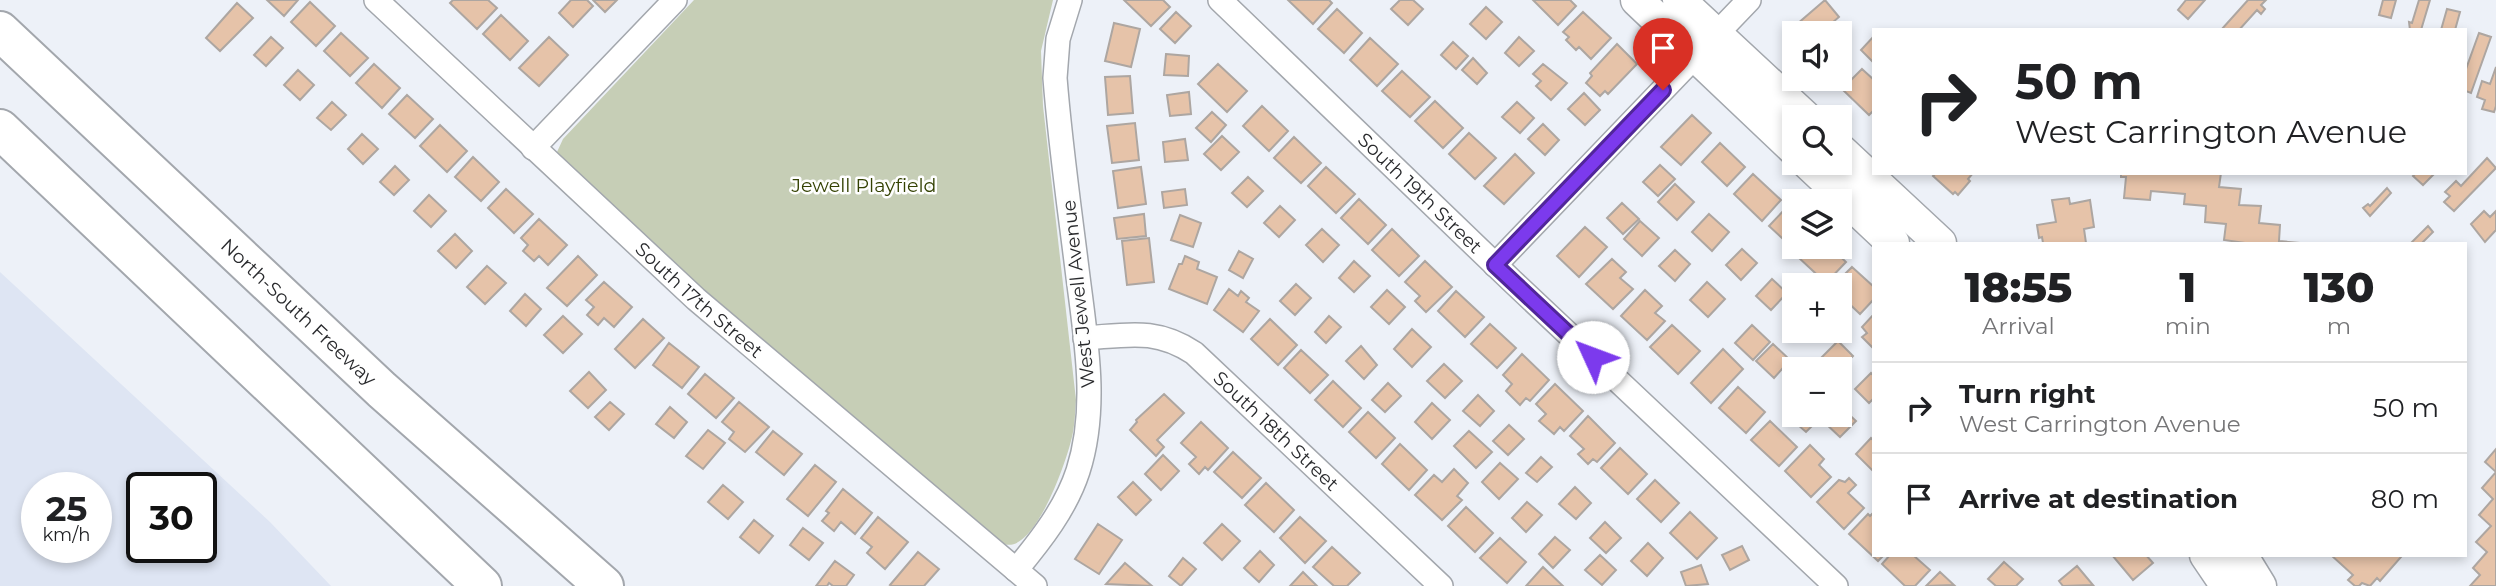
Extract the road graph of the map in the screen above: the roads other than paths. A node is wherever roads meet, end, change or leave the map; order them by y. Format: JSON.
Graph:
{"nodes":[{"id":1,"x":376,"y":0,"type":"edge"},
{"id":2,"x":675,"y":0,"type":"edge"},
{"id":3,"x":1070,"y":0,"type":"edge"},
{"id":4,"x":1220,"y":0,"type":"edge"},
{"id":5,"x":1637,"y":0,"type":"edge"},
{"id":6,"x":1679,"y":0,"type":"edge"},
{"id":7,"x":1749,"y":0,"type":"edge"},
{"id":8,"x":0,"y":31,"type":"edge"},
{"id":9,"x":1706,"y":46,"type":"junction"},
{"id":10,"x":1788,"y":105,"type":"edge"},
{"id":11,"x":0,"y":129,"type":"edge"},
{"id":12,"x":1782,"y":135,"type":"edge"},
{"id":13,"x":14,"y":146,"type":"edge"},
{"id":14,"x":533,"y":148,"type":"junction"},
{"id":15,"x":1852,"y":161,"type":"edge"},
{"id":16,"x":1821,"y":175,"type":"edge"},
{"id":17,"x":1892,"y":242,"type":"edge"},
{"id":18,"x":1939,"y":242,"type":"edge"},
{"id":19,"x":1495,"y":265,"type":"junction"},
{"id":20,"x":1085,"y":338,"type":"junction"},
{"id":21,"x":2207,"y":557,"type":"edge"},
{"id":22,"x":2242,"y":557,"type":"edge"},
{"id":23,"x":1016,"y":570,"type":"junction"},
{"id":24,"x":482,"y":586,"type":"edge"},
{"id":25,"x":604,"y":586,"type":"edge"},
{"id":26,"x":1035,"y":586,"type":"edge"},
{"id":27,"x":1441,"y":586,"type":"edge"},
{"id":28,"x":1836,"y":586,"type":"edge"},
{"id":29,"x":2227,"y":586,"type":"edge"},
{"id":30,"x":2260,"y":586,"type":"edge"}],
"edges":[{"from":1,"to":14,"type":"street","name":"South 17th Street"},
{"from":2,"to":14,"type":"street"},
{"from":3,"to":20,"type":"street","name":"West Jewell Avenue"},
{"from":4,"to":19,"type":"street","name":"South 19th Street"},
{"from":5,"to":9,"type":"street"},
{"from":6,"to":9,"type":"street"},
{"from":7,"to":9,"type":"street"},
{"from":8,"to":25,"type":"highway","name":"North-South Freeway"},
{"from":9,"to":10,"type":"street"},
{"from":9,"to":12,"type":"street"},
{"from":9,"to":19,"type":"street"},
{"from":11,"to":13,"type":"highway"},
{"from":13,"to":24,"type":"highway"},
{"from":14,"to":23,"type":"street","name":"South 17th Street"},
{"from":15,"to":18,"type":"street"},
{"from":16,"to":17,"type":"street"},
{"from":19,"to":28,"type":"street","name":"South 19th Street"},
{"from":20,"to":23,"type":"street","name":"West Jewell Avenue"},
{"from":20,"to":27,"type":"street","name":"South 18th Street"},
{"from":21,"to":29,"type":"street"},
{"from":22,"to":30,"type":"street"},
{"from":23,"to":26,"type":"street","name":"South 17th Street"}]}
